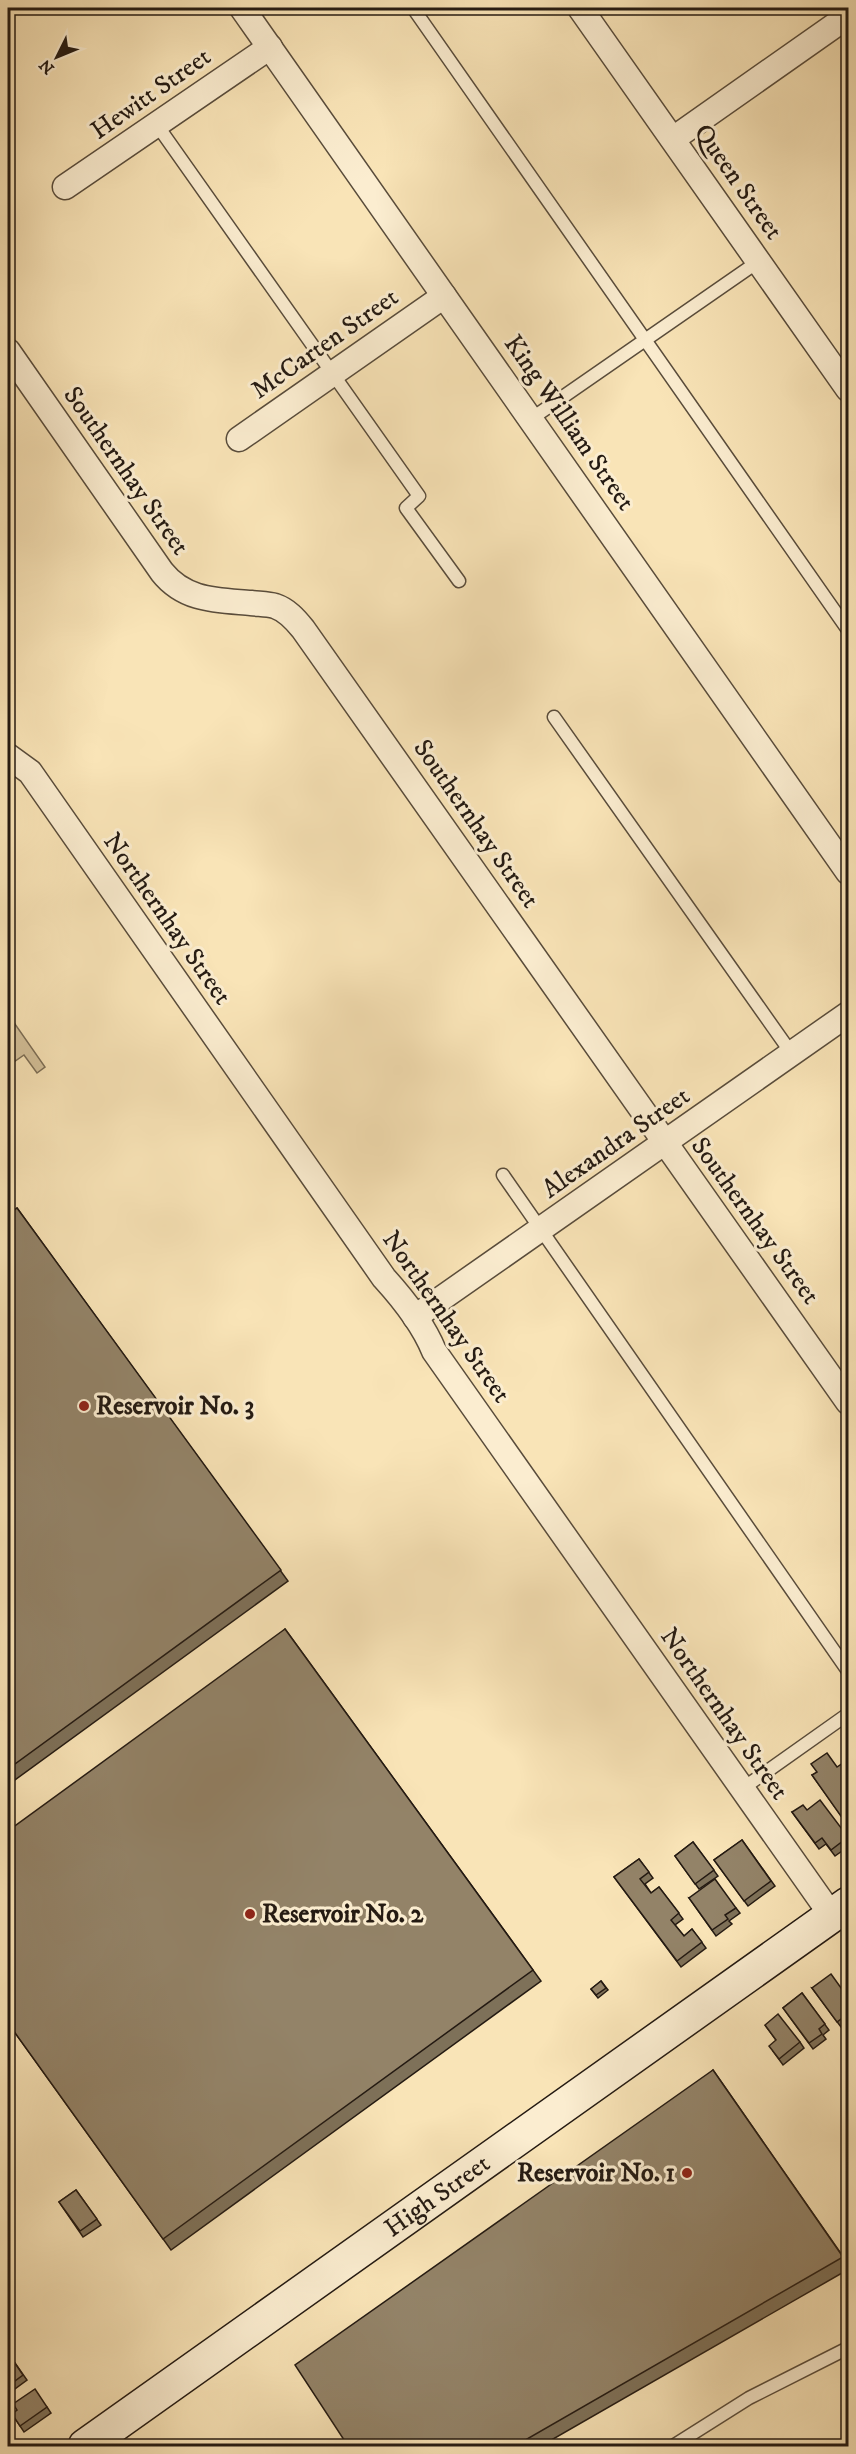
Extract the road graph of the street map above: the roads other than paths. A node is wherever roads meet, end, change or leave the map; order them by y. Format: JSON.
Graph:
{"nodes":[{"id":1,"x":242,"y":8,"type":"edge"},
{"id":2,"x":413,"y":8,"type":"edge"},
{"id":3,"x":580,"y":8,"type":"edge"},
{"id":4,"x":849,"y":16,"type":"edge"},
{"id":5,"x":270,"y":47,"type":"junction"},
{"id":6,"x":158,"y":125,"type":"junction"},
{"id":7,"x":673,"y":139,"type":"junction"},
{"id":8,"x":65,"y":187,"type":"dead end"},
{"id":9,"x":759,"y":261,"type":"junction"},
{"id":10,"x":444,"y":296,"type":"junction"},
{"id":11,"x":643,"y":339,"type":"junction"},
{"id":12,"x":8,"y":351,"type":"edge"},
{"id":13,"x":333,"y":374,"type":"junction"},
{"id":14,"x":849,"y":390,"type":"edge"},
{"id":15,"x":531,"y":419,"type":"junction"},
{"id":16,"x":239,"y":439,"type":"dead end"},
{"id":17,"x":459,"y":580,"type":"dead end"},
{"id":18,"x":849,"y":630,"type":"edge"},
{"id":19,"x":554,"y":717,"type":"dead end"},
{"id":20,"x":8,"y":756,"type":"edge"},
{"id":21,"x":849,"y":872,"type":"edge"},
{"id":22,"x":849,"y":1014,"type":"edge"},
{"id":23,"x":792,"y":1054,"type":"junction"},
{"id":24,"x":665,"y":1144,"type":"junction"},
{"id":25,"x":503,"y":1176,"type":"dead end"},
{"id":26,"x":541,"y":1231,"type":"junction"},
{"id":27,"x":416,"y":1317,"type":"junction"},
{"id":28,"x":849,"y":1402,"type":"edge"},
{"id":29,"x":849,"y":1671,"type":"edge"},
{"id":30,"x":849,"y":1714,"type":"edge"},
{"id":31,"x":742,"y":1789,"type":"junction"},
{"id":32,"x":840,"y":1910,"type":"edge"},
{"id":33,"x":849,"y":2348,"type":"edge"},
{"id":34,"x":85,"y":2446,"type":"edge"},
{"id":35,"x":673,"y":2446,"type":"edge"}],
"edges":[{"from":1,"to":5,"type":"street","name":"King William Street"},
{"from":2,"to":11,"type":"lane"},
{"from":3,"to":7,"type":"street","name":"Queen Street"},
{"from":4,"to":7,"type":"street"},
{"from":5,"to":6,"type":"street","name":"Hewitt Street"},
{"from":5,"to":10,"type":"street","name":"King William Street"},
{"from":6,"to":8,"type":"street","name":"Hewitt Street"},
{"from":6,"to":13,"type":"lane"},
{"from":7,"to":9,"type":"street","name":"Queen Street"},
{"from":9,"to":11,"type":"lane"},
{"from":9,"to":14,"type":"street","name":"Queen Street"},
{"from":10,"to":13,"type":"street","name":"McCarten Street"},
{"from":10,"to":15,"type":"street","name":"King William Street"},
{"from":11,"to":15,"type":"lane"},
{"from":11,"to":18,"type":"lane"},
{"from":12,"to":24,"type":"street","name":"Southernhay Street"},
{"from":13,"to":16,"type":"street","name":"McCarten Street"},
{"from":13,"to":17,"type":"lane"},
{"from":15,"to":21,"type":"street","name":"King William Street"},
{"from":19,"to":23,"type":"lane"},
{"from":20,"to":27,"type":"street","name":"Northernhay Street"},
{"from":22,"to":23,"type":"street","name":"Alexandra Street"},
{"from":23,"to":24,"type":"street","name":"Alexandra Street"},
{"from":24,"to":26,"type":"street","name":"Alexandra Street"},
{"from":24,"to":28,"type":"street","name":"Southernhay Street"},
{"from":25,"to":26,"type":"lane"},
{"from":26,"to":27,"type":"street","name":"Alexandra Street"},
{"from":26,"to":29,"type":"lane"},
{"from":27,"to":31,"type":"street","name":"Northernhay Street"},
{"from":30,"to":31,"type":"lane"},
{"from":31,"to":32,"type":"street","name":"Northernhay Street"},
{"from":32,"to":34,"type":"main road","name":"High Street"},
{"from":33,"to":35,"type":"lane"}]}
